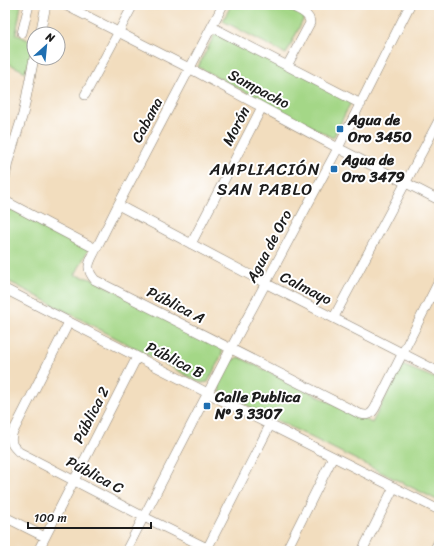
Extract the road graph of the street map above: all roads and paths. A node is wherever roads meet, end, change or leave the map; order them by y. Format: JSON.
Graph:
{"nodes":[{"id":1,"x":28,"y":5,"type":"edge"},
{"id":2,"x":46,"y":5,"type":"edge"},
{"id":3,"x":65,"y":5,"type":"edge"},
{"id":4,"x":133,"y":5,"type":"edge"},
{"id":5,"x":223,"y":5,"type":"edge"},
{"id":6,"x":289,"y":5,"type":"edge"},
{"id":7,"x":410,"y":5,"type":"edge"},
{"id":8,"x":42,"y":26,"type":"edge"},
{"id":9,"x":212,"y":27,"type":"junction"},
{"id":10,"x":119,"y":32,"type":"junction"},
{"id":11,"x":22,"y":33,"type":"dead end"},
{"id":12,"x":32,"y":66,"type":"edge"},
{"id":13,"x":287,"y":66,"type":"junction"},
{"id":14,"x":189,"y":68,"type":"junction"},
{"id":15,"x":85,"y":95,"type":"dead end"},
{"id":16,"x":361,"y":104,"type":"junction"},
{"id":17,"x":262,"y":106,"type":"junction"},
{"id":18,"x":439,"y":120,"type":"edge"},
{"id":19,"x":338,"y":148,"type":"junction"},
{"id":20,"x":5,"y":178,"type":"edge"},
{"id":21,"x":406,"y":182,"type":"junction"},
{"id":22,"x":439,"y":200,"type":"edge"},
{"id":23,"x":5,"y":201,"type":"edge"},
{"id":24,"x":118,"y":205,"type":"junction"},
{"id":25,"x":191,"y":244,"type":"junction"},
{"id":26,"x":96,"y":249,"type":"junction"},
{"id":27,"x":439,"y":281,"type":"edge"},
{"id":28,"x":265,"y":283,"type":"junction"},
{"id":29,"x":5,"y":289,"type":"edge"},
{"id":30,"x":334,"y":317,"type":"junction"},
{"id":31,"x":69,"y":322,"type":"junction"},
{"id":32,"x":231,"y":348,"type":"junction"},
{"id":33,"x":403,"y":353,"type":"junction"},
{"id":34,"x":137,"y":357,"type":"junction"},
{"id":35,"x":439,"y":372,"type":"edge"},
{"id":36,"x":207,"y":393,"type":"junction"},
{"id":37,"x":270,"y":425,"type":"junction"},
{"id":38,"x":333,"y":457,"type":"junction"},
{"id":39,"x":74,"y":480,"type":"junction"},
{"id":40,"x":394,"y":487,"type":"junction"},
{"id":41,"x":439,"y":510,"type":"edge"},
{"id":42,"x":5,"y":517,"type":"edge"},
{"id":43,"x":144,"y":517,"type":"junction"},
{"id":44,"x":45,"y":537,"type":"junction"},
{"id":45,"x":439,"y":541,"type":"edge"},
{"id":46,"x":208,"y":550,"type":"edge"},
{"id":47,"x":38,"y":551,"type":"edge"},
{"id":48,"x":126,"y":551,"type":"edge"},
{"id":49,"x":286,"y":551,"type":"edge"},
{"id":50,"x":362,"y":551,"type":"edge"},
{"id":51,"x":434,"y":551,"type":"edge"}],
"edges":[{"from":1,"to":11,"type":"street"},
{"from":2,"to":8,"type":"street"},
{"from":3,"to":10,"type":"street","name":"Sampacho"},
{"from":4,"to":10,"type":"street"},
{"from":5,"to":9,"type":"street","name":"Cabana"},
{"from":6,"to":13,"type":"street"},
{"from":7,"to":16,"type":"street","name":"Agua de Oro"},
{"from":9,"to":13,"type":"street"},
{"from":9,"to":14,"type":"street","name":"Cabana"},
{"from":10,"to":14,"type":"street","name":"Sampacho"},
{"from":10,"to":15,"type":"street"},
{"from":12,"to":20,"type":"street"},
{"from":13,"to":16,"type":"street"},
{"from":14,"to":17,"type":"street","name":"Sampacho"},
{"from":14,"to":24,"type":"street","name":"Cabana"},
{"from":16,"to":19,"type":"street","name":"Agua de Oro"},
{"from":17,"to":19,"type":"street","name":"Sampacho"},
{"from":17,"to":25,"type":"street","name":"Morón"},
{"from":18,"to":21,"type":"street"},
{"from":19,"to":21,"type":"street","name":"Sampacho"},
{"from":19,"to":28,"type":"street","name":"Agua de Oro"},
{"from":21,"to":22,"type":"street","name":"Sampacho"},
{"from":21,"to":30,"type":"street"},
{"from":23,"to":26,"type":"street"},
{"from":24,"to":25,"type":"street","name":"Calmayo"},
{"from":24,"to":26,"type":"street","name":"Cabana"},
{"from":25,"to":28,"type":"street","name":"Calmayo"},
{"from":26,"to":32,"type":"street","name":"Pública A"},
{"from":27,"to":33,"type":"street"},
{"from":28,"to":30,"type":"street","name":"Calmayo"},
{"from":28,"to":32,"type":"street","name":"Agua de Oro"},
{"from":29,"to":31,"type":"street","name":"Pública B"},
{"from":30,"to":33,"type":"street","name":"Calmayo"},
{"from":31,"to":34,"type":"street","name":"Pública B"},
{"from":31,"to":39,"type":"street","name":"Pública C"},
{"from":32,"to":33,"type":"street","name":"Pública A"},
{"from":32,"to":36,"type":"street","name":"Agua de Oro"},
{"from":33,"to":35,"type":"street","name":"Calmayo"},
{"from":34,"to":36,"type":"street","name":"Pública B"},
{"from":34,"to":39,"type":"street","name":"Pública 2"},
{"from":36,"to":37,"type":"street","name":"Pública B"},
{"from":36,"to":43,"type":"street","name":"Agua de Oro"},
{"from":37,"to":38,"type":"street","name":"Pública B"},
{"from":37,"to":46,"type":"street"},
{"from":38,"to":40,"type":"street","name":"Pública B"},
{"from":38,"to":49,"type":"street"},
{"from":39,"to":43,"type":"street","name":"Pública C"},
{"from":39,"to":44,"type":"street","name":"Pública 2"},
{"from":40,"to":41,"type":"street","name":"Pública B"},
{"from":40,"to":50,"type":"street"},
{"from":42,"to":44,"type":"street"},
{"from":43,"to":46,"type":"street","name":"Pública C"},
{"from":43,"to":48,"type":"street"},
{"from":44,"to":47,"type":"street","name":"Pública 2"},
{"from":45,"to":51,"type":"street"}]}
